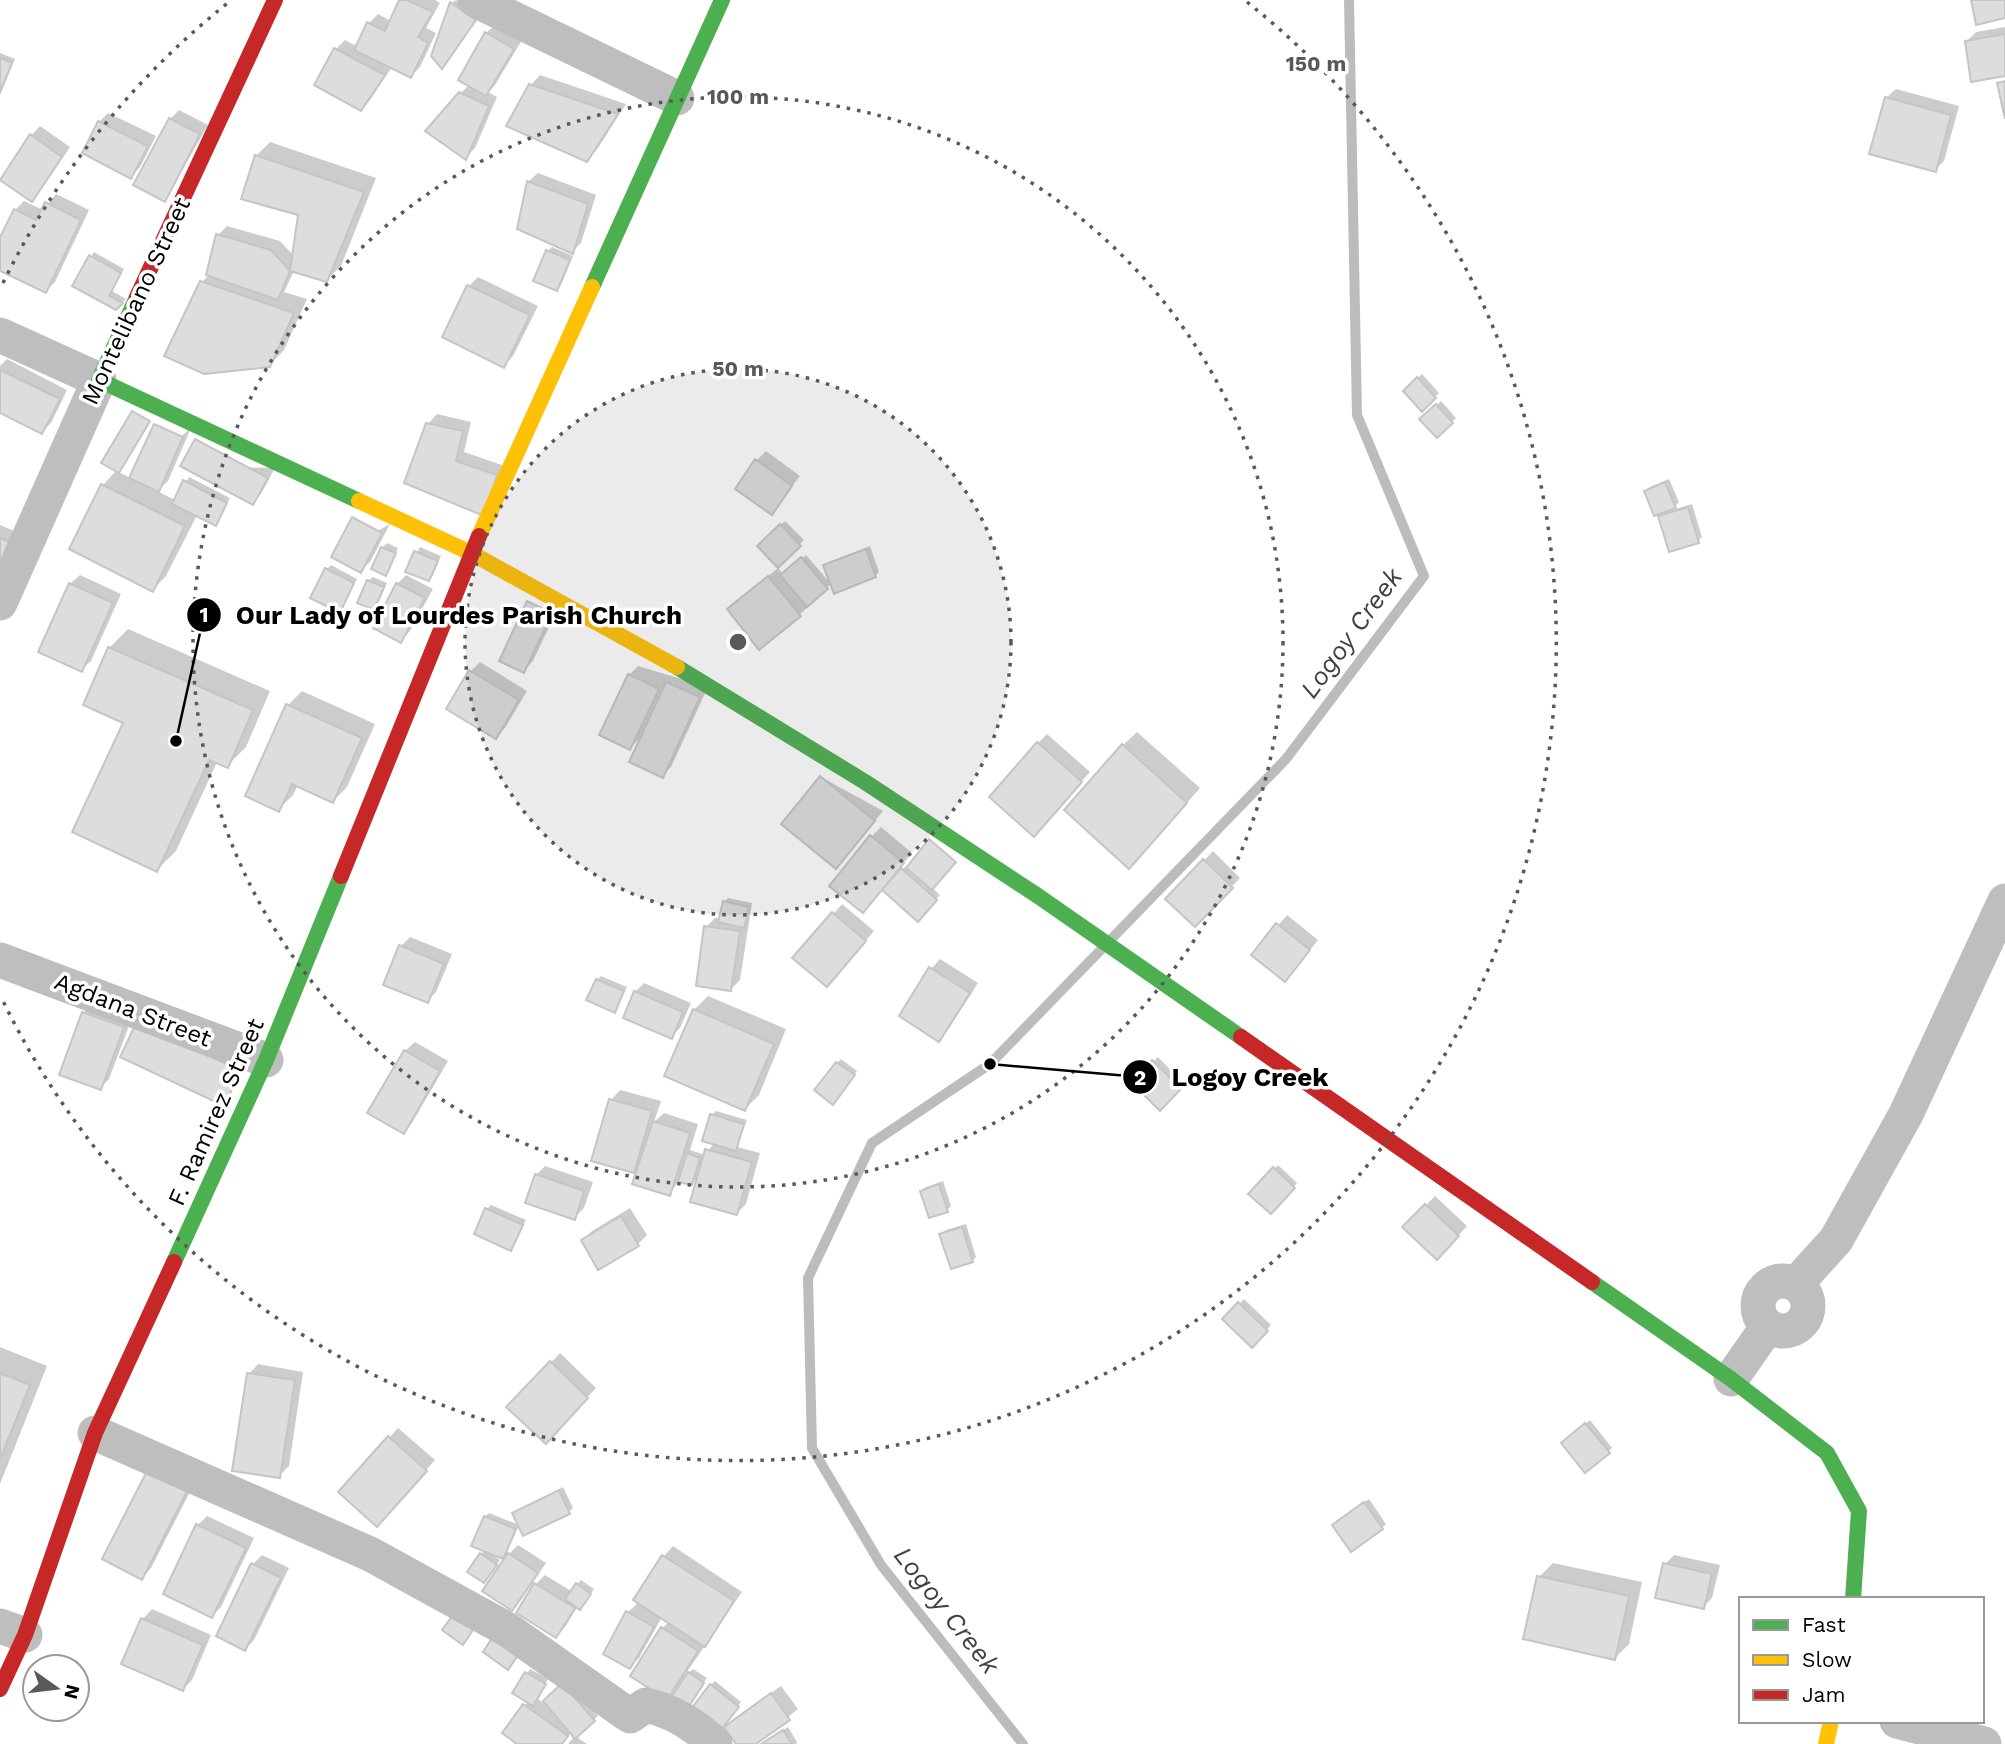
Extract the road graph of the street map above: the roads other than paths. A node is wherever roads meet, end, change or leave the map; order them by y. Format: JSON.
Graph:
{"nodes":[{"id":1,"x":275,"y":0,"type":"edge"},
{"id":2,"x":475,"y":0,"type":"edge"},
{"id":3,"x":722,"y":0,"type":"edge"},
{"id":4,"x":677,"y":98,"type":"junction"},
{"id":5,"x":0,"y":335,"type":"edge"},
{"id":6,"x":99,"y":380,"type":"junction"},
{"id":7,"x":471,"y":553,"type":"junction"},
{"id":8,"x":0,"y":603,"type":"edge"},
{"id":9,"x":2005,"y":901,"type":"edge"},
{"id":10,"x":0,"y":960,"type":"edge"},
{"id":11,"x":266,"y":1060,"type":"junction"},
{"id":12,"x":1731,"y":1379,"type":"junction"},
{"id":13,"x":95,"y":1433,"type":"junction"},
{"id":14,"x":1853,"y":1597,"type":"edge"},
{"id":15,"x":12,"y":1631,"type":"edge"},
{"id":16,"x":0,"y":1689,"type":"edge"},
{"id":17,"x":1830,"y":1723,"type":"edge"},
{"id":18,"x":1905,"y":1723,"type":"edge"},
{"id":19,"x":623,"y":1730,"type":"edge"},
{"id":20,"x":715,"y":1744,"type":"edge"},
{"id":21,"x":1826,"y":1744,"type":"edge"},
{"id":22,"x":1984,"y":1744,"type":"edge"}],
"edges":[{"from":1,"to":6,"type":"main road","name":"Montelibano Street"},
{"from":2,"to":4,"type":"street"},
{"from":3,"to":4,"type":"main road","name":"F. Ramirez Street"},
{"from":4,"to":7,"type":"main road","name":"F. Ramirez Street"},
{"from":5,"to":6,"type":"street"},
{"from":6,"to":7,"type":"main road"},
{"from":6,"to":8,"type":"street","name":"Montelibano Street"},
{"from":7,"to":11,"type":"main road","name":"F. Ramirez Street"},
{"from":7,"to":12,"type":"main road"},
{"from":9,"to":12,"type":"street"},
{"from":10,"to":11,"type":"street","name":"Agdana Street"},
{"from":11,"to":13,"type":"main road","name":"F. Ramirez Street"},
{"from":12,"to":14,"type":"main road"},
{"from":13,"to":15,"type":"main road","name":"F. Ramirez Street"},
{"from":13,"to":19,"type":"street"},
{"from":15,"to":16,"type":"main road","name":"F. Ramirez Street"},
{"from":17,"to":21,"type":"main road"},
{"from":18,"to":22,"type":"street"},
{"from":19,"to":20,"type":"street"}]}
